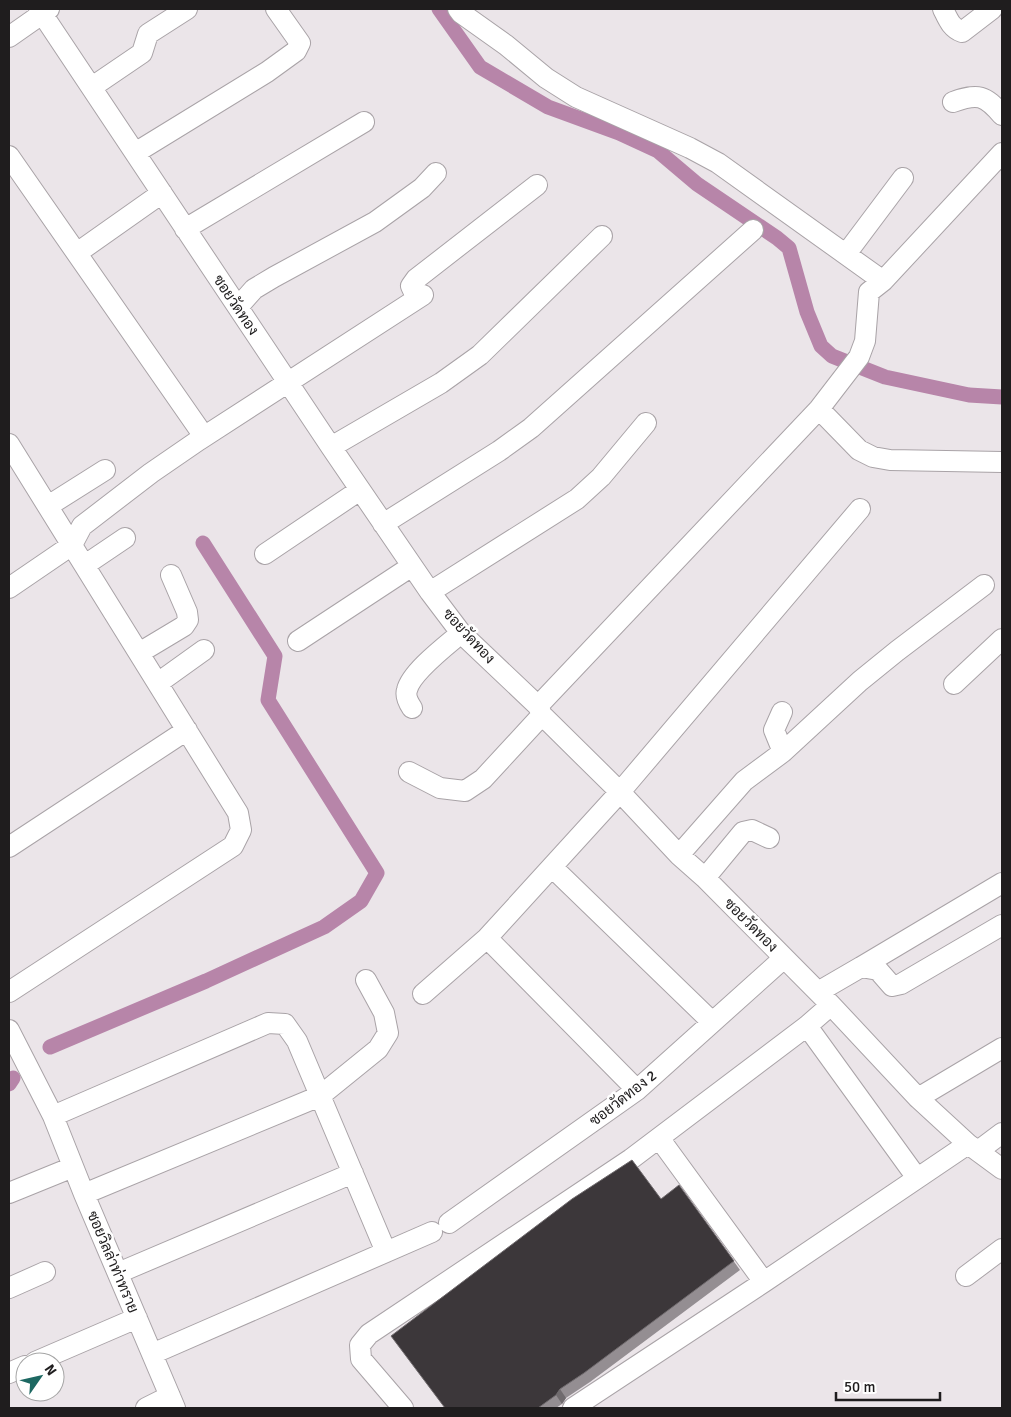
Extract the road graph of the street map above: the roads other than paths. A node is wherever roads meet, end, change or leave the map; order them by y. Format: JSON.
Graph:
{"nodes":[{"id":1,"x":187,"y":9,"type":"edge"},
{"id":2,"x":276,"y":9,"type":"edge"},
{"id":3,"x":943,"y":9,"type":"edge"},
{"id":4,"x":992,"y":9,"type":"edge"},
{"id":5,"x":43,"y":10,"type":"edge"},
{"id":6,"x":461,"y":10,"type":"edge"},
{"id":7,"x":9,"y":37,"type":"edge"},
{"id":8,"x":92,"y":87,"type":"junction"},
{"id":9,"x":954,"y":102,"type":"dead end"},
{"id":10,"x":1002,"y":115,"type":"edge"},
{"id":11,"x":364,"y":122,"type":"dead end"},
{"id":12,"x":135,"y":153,"type":"junction"},
{"id":13,"x":1002,"y":153,"type":"edge"},
{"id":14,"x":9,"y":156,"type":"edge"},
{"id":15,"x":436,"y":173,"type":"dead end"},
{"id":16,"x":903,"y":178,"type":"dead end"},
{"id":17,"x":537,"y":185,"type":"dead end"},
{"id":18,"x":162,"y":193,"type":"junction"},
{"id":19,"x":185,"y":229,"type":"junction"},
{"id":20,"x":753,"y":230,"type":"dead end"},
{"id":21,"x":602,"y":236,"type":"dead end"},
{"id":22,"x":77,"y":253,"type":"junction"},
{"id":23,"x":846,"y":254,"type":"junction"},
{"id":24,"x":883,"y":281,"type":"junction"},
{"id":25,"x":238,"y":307,"type":"junction"},
{"id":26,"x":288,"y":383,"type":"junction"},
{"id":27,"x":819,"y":409,"type":"junction"},
{"id":28,"x":646,"y":423,"type":"dead end"},
{"id":29,"x":199,"y":440,"type":"junction"},
{"id":30,"x":9,"y":444,"type":"edge"},
{"id":31,"x":331,"y":447,"type":"junction"},
{"id":32,"x":1002,"y":462,"type":"edge"},
{"id":33,"x":104,"y":470,"type":"dead end"},
{"id":34,"x":360,"y":490,"type":"junction"},
{"id":35,"x":48,"y":506,"type":"junction"},
{"id":36,"x":860,"y":509,"type":"dead end"},
{"id":37,"x":383,"y":524,"type":"junction"},
{"id":38,"x":125,"y":538,"type":"dead end"},
{"id":39,"x":72,"y":545,"type":"junction"},
{"id":40,"x":264,"y":554,"type":"dead end"},
{"id":41,"x":85,"y":565,"type":"junction"},
{"id":42,"x":412,"y":566,"type":"junction"},
{"id":43,"x":171,"y":575,"type":"dead end"},
{"id":44,"x":984,"y":585,"type":"dead end"},
{"id":45,"x":9,"y":588,"type":"edge"},
{"id":46,"x":430,"y":592,"type":"junction"},
{"id":47,"x":461,"y":633,"type":"junction"},
{"id":48,"x":1002,"y":639,"type":"edge"},
{"id":49,"x":298,"y":641,"type":"dead end"},
{"id":50,"x":204,"y":650,"type":"dead end"},
{"id":51,"x":139,"y":653,"type":"junction"},
{"id":52,"x":158,"y":683,"type":"junction"},
{"id":53,"x":954,"y":684,"type":"dead end"},
{"id":54,"x":412,"y":708,"type":"dead end"},
{"id":55,"x":540,"y":710,"type":"junction"},
{"id":56,"x":782,"y":712,"type":"dead end"},
{"id":57,"x":187,"y":730,"type":"junction"},
{"id":58,"x":783,"y":752,"type":"junction"},
{"id":59,"x":409,"y":772,"type":"dead end"},
{"id":60,"x":620,"y":792,"type":"junction"},
{"id":61,"x":769,"y":838,"type":"dead end"},
{"id":62,"x":9,"y":847,"type":"edge"},
{"id":63,"x":679,"y":854,"type":"junction"},
{"id":64,"x":552,"y":866,"type":"junction"},
{"id":65,"x":705,"y":878,"type":"junction"},
{"id":66,"x":1002,"y":883,"type":"edge"},
{"id":67,"x":1002,"y":925,"type":"edge"},
{"id":68,"x":487,"y":938,"type":"junction"},
{"id":69,"x":784,"y":958,"type":"junction"},
{"id":70,"x":861,"y":967,"type":"junction"},
{"id":71,"x":366,"y":980,"type":"dead end"},
{"id":72,"x":9,"y":992,"type":"edge"},
{"id":73,"x":423,"y":994,"type":"dead end"},
{"id":74,"x":824,"y":999,"type":"junction"},
{"id":75,"x":712,"y":1022,"type":"junction"},
{"id":76,"x":806,"y":1026,"type":"junction"},
{"id":77,"x":9,"y":1030,"type":"edge"},
{"id":78,"x":1002,"y":1048,"type":"edge"},
{"id":79,"x":637,"y":1090,"type":"junction"},
{"id":80,"x":320,"y":1096,"type":"junction"},
{"id":81,"x":918,"y":1098,"type":"junction"},
{"id":82,"x":53,"y":1116,"type":"junction"},
{"id":83,"x":1002,"y":1133,"type":"edge"},
{"id":84,"x":658,"y":1138,"type":"junction"},
{"id":85,"x":973,"y":1147,"type":"junction"},
{"id":86,"x":73,"y":1167,"type":"junction"},
{"id":87,"x":1002,"y":1169,"type":"edge"},
{"id":88,"x":353,"y":1173,"type":"junction"},
{"id":89,"x":917,"y":1178,"type":"junction"},
{"id":90,"x":9,"y":1193,"type":"edge"},
{"id":91,"x":84,"y":1194,"type":"junction"},
{"id":92,"x":1002,"y":1249,"type":"edge"},
{"id":93,"x":386,"y":1252,"type":"junction"},
{"id":94,"x":45,"y":1272,"type":"dead end"},
{"id":95,"x":118,"y":1273,"type":"junction"},
{"id":96,"x":966,"y":1276,"type":"dead end"},
{"id":97,"x":764,"y":1282,"type":"junction"},
{"id":98,"x":9,"y":1288,"type":"edge"},
{"id":99,"x":137,"y":1318,"type":"junction"},
{"id":100,"x":58,"y":1352,"type":"edge"},
{"id":101,"x":152,"y":1354,"type":"junction"},
{"id":102,"x":173,"y":1402,"type":"edge"},
{"id":103,"x":146,"y":1408,"type":"edge"},
{"id":104,"x":403,"y":1408,"type":"edge"},
{"id":105,"x":573,"y":1408,"type":"edge"}],
"edges":[{"from":1,"to":8,"type":"street"},
{"from":2,"to":12,"type":"street"},
{"from":3,"to":4,"type":"street"},
{"from":5,"to":7,"type":"street"},
{"from":5,"to":8,"type":"street","name":"ซอยวัดทอง"},
{"from":6,"to":23,"type":"street"},
{"from":8,"to":12,"type":"street","name":"ซอยวัดทอง"},
{"from":9,"to":10,"type":"street"},
{"from":11,"to":19,"type":"street"},
{"from":12,"to":18,"type":"street","name":"ซอยวัดทอง"},
{"from":13,"to":24,"type":"street"},
{"from":14,"to":22,"type":"street"},
{"from":15,"to":25,"type":"street"},
{"from":16,"to":23,"type":"street"},
{"from":17,"to":26,"type":"street"},
{"from":18,"to":19,"type":"street","name":"ซอยวัดทอง"},
{"from":18,"to":22,"type":"street"},
{"from":19,"to":25,"type":"street","name":"ซอยวัดทอง"},
{"from":20,"to":37,"type":"street"},
{"from":21,"to":31,"type":"street"},
{"from":22,"to":29,"type":"street"},
{"from":23,"to":24,"type":"street"},
{"from":24,"to":27,"type":"street"},
{"from":25,"to":26,"type":"street","name":"ซอยวัดทอง"},
{"from":26,"to":29,"type":"street"},
{"from":26,"to":31,"type":"street","name":"ซอยวัดทอง"},
{"from":27,"to":32,"type":"street"},
{"from":27,"to":55,"type":"street"},
{"from":28,"to":46,"type":"street"},
{"from":29,"to":39,"type":"street"},
{"from":30,"to":35,"type":"street"},
{"from":31,"to":34,"type":"street","name":"ซอยวัดทอง"},
{"from":33,"to":35,"type":"street"},
{"from":34,"to":37,"type":"street","name":"ซอยวัดทอง"},
{"from":34,"to":40,"type":"street"},
{"from":35,"to":39,"type":"street"},
{"from":36,"to":60,"type":"street"},
{"from":37,"to":42,"type":"street","name":"ซอยวัดทอง"},
{"from":38,"to":41,"type":"street"},
{"from":39,"to":41,"type":"street"},
{"from":39,"to":45,"type":"street"},
{"from":41,"to":51,"type":"street"},
{"from":42,"to":46,"type":"street","name":"ซอยวัดทอง"},
{"from":42,"to":49,"type":"street"},
{"from":43,"to":51,"type":"street"},
{"from":44,"to":58,"type":"street"},
{"from":46,"to":47,"type":"street","name":"ซอยวัดทอง"},
{"from":47,"to":54,"type":"street"},
{"from":47,"to":55,"type":"street","name":"ซอยวัดทอง"},
{"from":48,"to":53,"type":"street"},
{"from":50,"to":52,"type":"street"},
{"from":51,"to":52,"type":"street"},
{"from":52,"to":57,"type":"street"},
{"from":55,"to":59,"type":"street"},
{"from":55,"to":60,"type":"street","name":"ซอยวัดทอง"},
{"from":56,"to":58,"type":"street"},
{"from":57,"to":62,"type":"street"},
{"from":57,"to":72,"type":"street"},
{"from":58,"to":63,"type":"street"},
{"from":60,"to":63,"type":"street","name":"ซอยวัดทอง"},
{"from":60,"to":64,"type":"street"},
{"from":61,"to":65,"type":"street"},
{"from":63,"to":65,"type":"street","name":"ซอยวัดทอง"},
{"from":64,"to":68,"type":"street"},
{"from":64,"to":75,"type":"street"},
{"from":65,"to":69,"type":"street","name":"ซอยวัดทอง"},
{"from":66,"to":70,"type":"street"},
{"from":67,"to":70,"type":"street"},
{"from":68,"to":73,"type":"street"},
{"from":68,"to":79,"type":"street"},
{"from":69,"to":74,"type":"street","name":"ซอยวัดทอง"},
{"from":69,"to":75,"type":"street","name":"ซอยวัดทอง 2"},
{"from":70,"to":74,"type":"street"},
{"from":71,"to":80,"type":"street"},
{"from":74,"to":76,"type":"street"},
{"from":74,"to":81,"type":"street","name":"ซอยวัดทอง"},
{"from":75,"to":79,"type":"street","name":"ซอยวัดทอง 2"},
{"from":76,"to":84,"type":"street"},
{"from":76,"to":89,"type":"street"},
{"from":77,"to":82,"type":"street","name":"ซอยวิลล่าท่าทราย"},
{"from":78,"to":81,"type":"street"},
{"from":79,"to":93,"type":"street","name":"ซอยวัดทอง 2"},
{"from":80,"to":82,"type":"street"},
{"from":80,"to":88,"type":"street"},
{"from":80,"to":91,"type":"street"},
{"from":81,"to":85,"type":"street","name":"ซอยวัดทอง"},
{"from":82,"to":86,"type":"street","name":"ซอยวิลล่าท่าทราย"},
{"from":83,"to":85,"type":"street"},
{"from":84,"to":97,"type":"street"},
{"from":84,"to":104,"type":"street"},
{"from":85,"to":87,"type":"street","name":"ซอยวัดทอง"},
{"from":85,"to":89,"type":"street"},
{"from":86,"to":90,"type":"street"},
{"from":86,"to":91,"type":"street","name":"ซอยวิลล่าท่าทราย"},
{"from":88,"to":93,"type":"street"},
{"from":88,"to":95,"type":"street"},
{"from":89,"to":97,"type":"street"},
{"from":91,"to":95,"type":"street","name":"ซอยวิลล่าท่าทราย"},
{"from":92,"to":96,"type":"street"},
{"from":93,"to":101,"type":"street","name":"ซอยวัดทอง 2"},
{"from":94,"to":98,"type":"street"},
{"from":95,"to":99,"type":"street","name":"ซอยวิลล่าท่าทราย"},
{"from":97,"to":105,"type":"street"},
{"from":99,"to":100,"type":"street"},
{"from":99,"to":101,"type":"street","name":"ซอยวิลล่าท่าทราย"},
{"from":101,"to":102,"type":"street","name":"ซอยวิลล่าท่าทราย"},
{"from":102,"to":103,"type":"street"}]}
